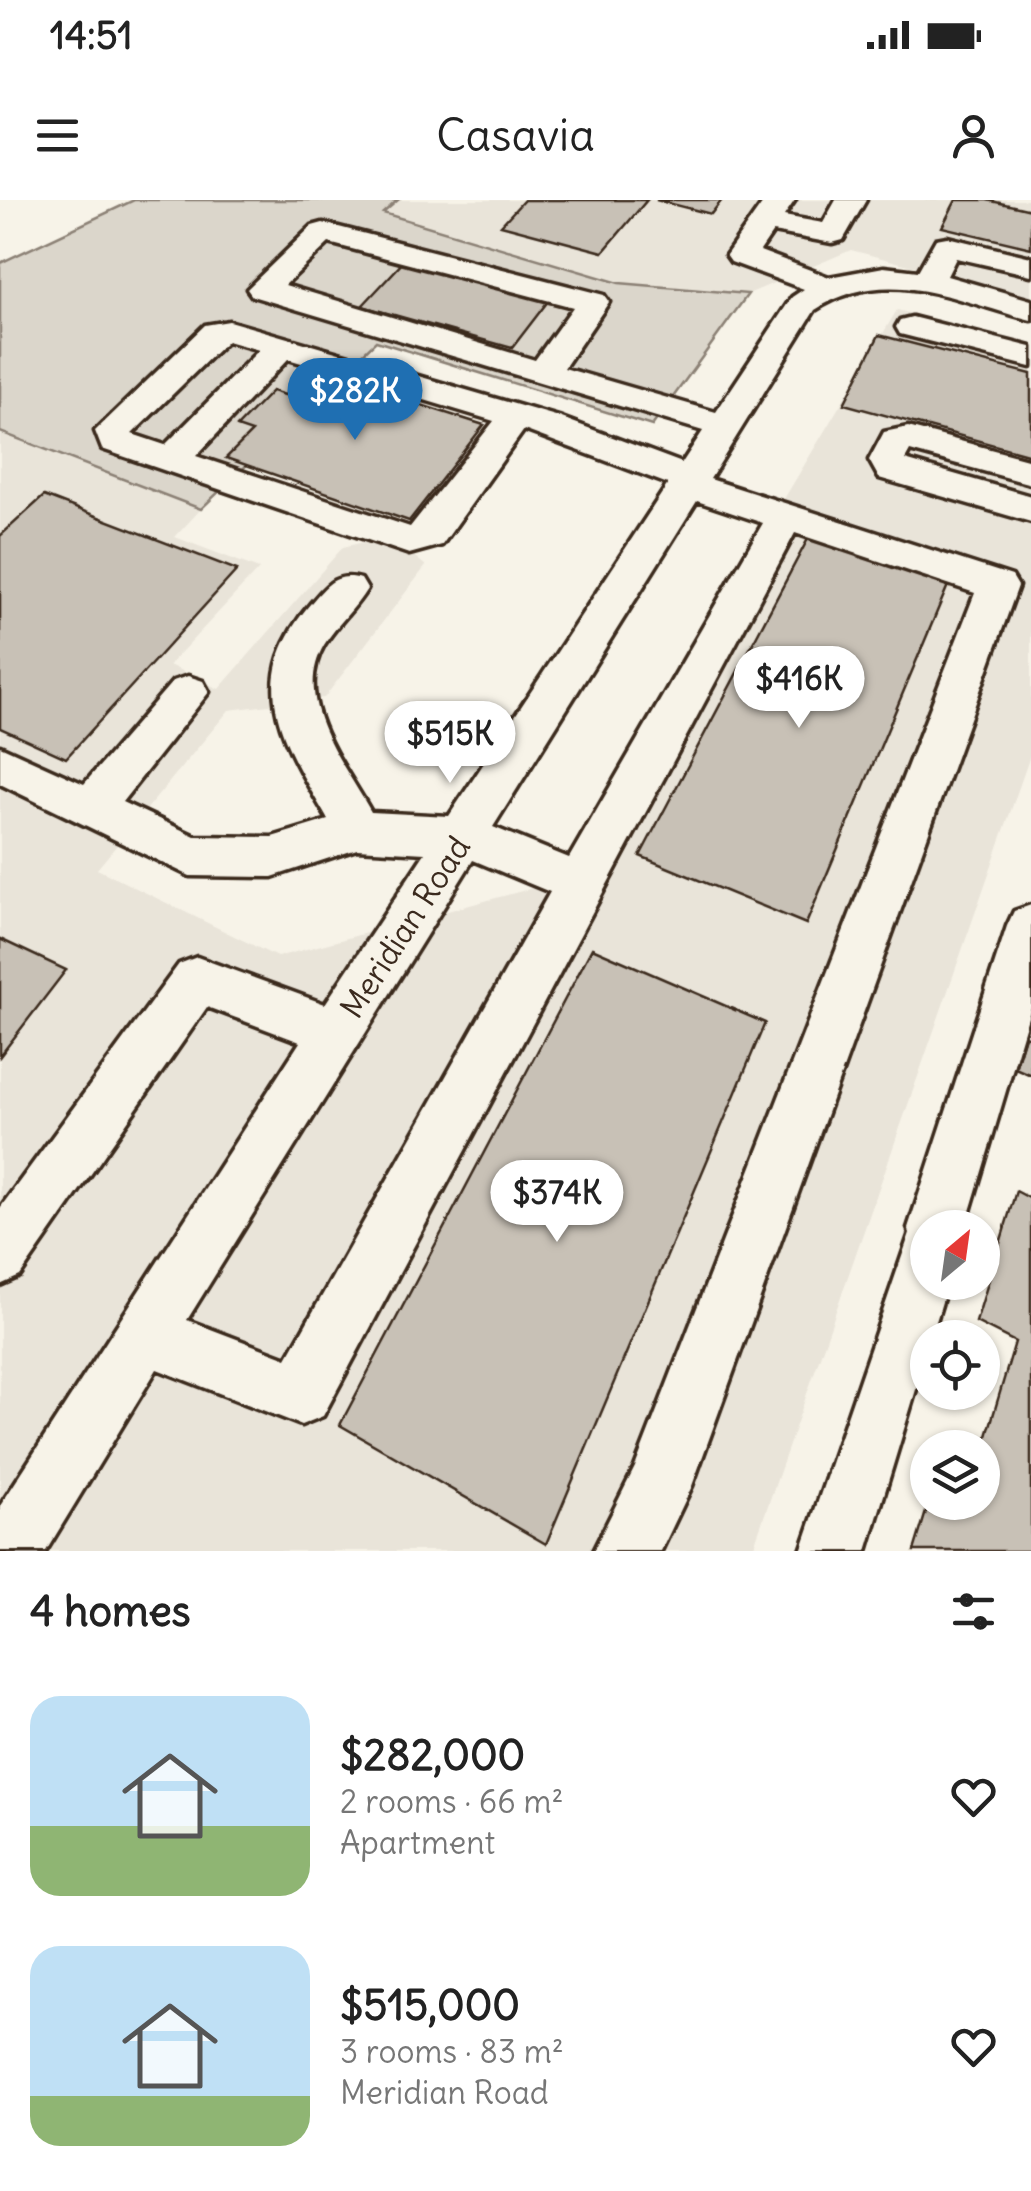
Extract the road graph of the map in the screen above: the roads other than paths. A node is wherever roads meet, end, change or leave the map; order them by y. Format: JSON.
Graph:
{"nodes":[{"id":1,"x":851,"y":200,"type":"edge"},
{"id":2,"x":773,"y":211,"type":"edge"},
{"id":3,"x":1031,"y":266,"type":"edge"},
{"id":4,"x":928,"y":282,"type":"junction"},
{"id":5,"x":827,"y":287,"type":"junction"},
{"id":6,"x":1031,"y":310,"type":"edge"},
{"id":7,"x":912,"y":328,"type":"dead end"},
{"id":8,"x":282,"y":346,"type":"junction"},
{"id":9,"x":1031,"y":357,"type":"edge"},
{"id":10,"x":543,"y":374,"type":"junction"},
{"id":11,"x":516,"y":416,"type":"junction"},
{"id":12,"x":725,"y":426,"type":"junction"},
{"id":13,"x":171,"y":460,"type":"junction"},
{"id":14,"x":1031,"y":472,"type":"edge"},
{"id":15,"x":691,"y":482,"type":"junction"},
{"id":16,"x":1031,"y":509,"type":"edge"},
{"id":17,"x":785,"y":518,"type":"junction"},
{"id":18,"x":347,"y":590,"type":"dead end"},
{"id":19,"x":188,"y":692,"type":"dead end"},
{"id":20,"x":0,"y":764,"type":"edge"},
{"id":21,"x":90,"y":808,"type":"junction"},
{"id":22,"x":358,"y":830,"type":"junction"},
{"id":23,"x":464,"y":836,"type":"junction"},
{"id":24,"x":580,"y":883,"type":"junction"},
{"id":25,"x":1031,"y":926,"type":"edge"},
{"id":26,"x":338,"y":1032,"type":"junction"},
{"id":27,"x":942,"y":1210,"type":"edge"},
{"id":28,"x":0,"y":1256,"type":"edge"},
{"id":29,"x":913,"y":1300,"type":"edge"},
{"id":30,"x":145,"y":1334,"type":"junction"},
{"id":31,"x":9,"y":1551,"type":"edge"},
{"id":32,"x":626,"y":1551,"type":"edge"},
{"id":33,"x":834,"y":1551,"type":"edge"}],
"edges":[{"from":1,"to":2,"type":"street"},
{"from":2,"to":5,"type":"street"},
{"from":3,"to":4,"type":"street"},
{"from":4,"to":5,"type":"street"},
{"from":4,"to":6,"type":"street"},
{"from":5,"to":12,"type":"street","name":"Meridian Road"},
{"from":7,"to":9,"type":"street"},
{"from":8,"to":11,"type":"street"},
{"from":8,"to":13,"type":"street"},
{"from":8,"to":13,"type":"street"},
{"from":10,"to":10,"type":"street"},
{"from":10,"to":12,"type":"street"},
{"from":11,"to":13,"type":"street"},
{"from":11,"to":15,"type":"street"},
{"from":12,"to":15,"type":"street","name":"Meridian Road"},
{"from":14,"to":16,"type":"street"},
{"from":15,"to":17,"type":"street"},
{"from":15,"to":23,"type":"street","name":"Meridian Road"},
{"from":17,"to":24,"type":"street"},
{"from":17,"to":32,"type":"street"},
{"from":18,"to":22,"type":"street"},
{"from":19,"to":21,"type":"street"},
{"from":20,"to":21,"type":"street"},
{"from":21,"to":22,"type":"street"},
{"from":22,"to":23,"type":"street"},
{"from":23,"to":24,"type":"street"},
{"from":23,"to":26,"type":"street","name":"Meridian Road"},
{"from":24,"to":30,"type":"street"},
{"from":25,"to":27,"type":"street"},
{"from":26,"to":28,"type":"street"},
{"from":26,"to":30,"type":"street","name":"Meridian Road"},
{"from":29,"to":33,"type":"street"},
{"from":30,"to":31,"type":"street","name":"Meridian Road"}]}
